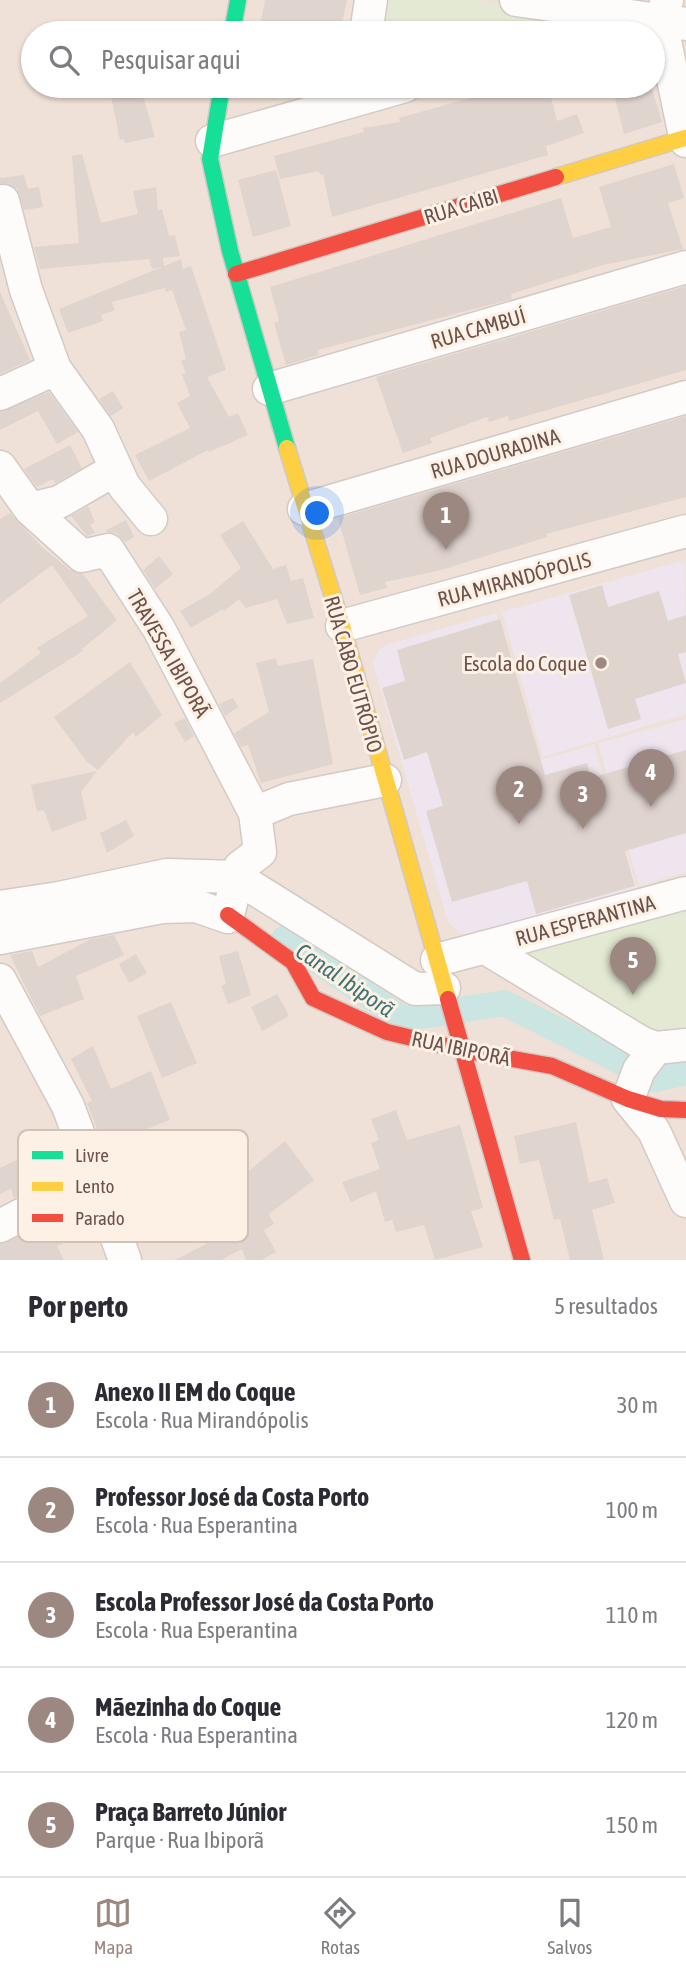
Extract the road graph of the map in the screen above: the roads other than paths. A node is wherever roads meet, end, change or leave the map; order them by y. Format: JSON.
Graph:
{"nodes":[{"id":1,"x":238,"y":0,"type":"edge"},
{"id":2,"x":371,"y":0,"type":"edge"},
{"id":3,"x":516,"y":0,"type":"edge"},
{"id":4,"x":665,"y":16,"type":"edge"},
{"id":5,"x":234,"y":21,"type":"edge"},
{"id":6,"x":368,"y":21,"type":"edge"},
{"id":7,"x":645,"y":21,"type":"edge"},
{"id":8,"x":220,"y":98,"type":"edge"},
{"id":9,"x":339,"y":98,"type":"edge"},
{"id":10,"x":686,"y":140,"type":"edge"},
{"id":11,"x":212,"y":141,"type":"junction"},
{"id":12,"x":3,"y":201,"type":"dead end"},
{"id":13,"x":686,"y":267,"type":"edge"},
{"id":14,"x":236,"y":274,"type":"junction"},
{"id":15,"x":55,"y":369,"type":"junction"},
{"id":16,"x":269,"y":389,"type":"junction"},
{"id":17,"x":0,"y":394,"type":"edge"},
{"id":18,"x":686,"y":397,"type":"edge"},
{"id":19,"x":0,"y":467,"type":"edge"},
{"id":20,"x":116,"y":469,"type":"junction"},
{"id":21,"x":30,"y":509,"type":"junction"},
{"id":22,"x":304,"y":509,"type":"junction"},
{"id":23,"x":151,"y":520,"type":"dead end"},
{"id":24,"x":686,"y":531,"type":"edge"},
{"id":25,"x":342,"y":626,"type":"junction"},
{"id":26,"x":385,"y":779,"type":"junction"},
{"id":27,"x":255,"y":813,"type":"junction"},
{"id":28,"x":686,"y":893,"type":"edge"},
{"id":29,"x":231,"y":899,"type":"junction"},
{"id":30,"x":0,"y":907,"type":"edge"},
{"id":31,"x":0,"y":938,"type":"edge"},
{"id":32,"x":484,"y":947,"type":"junction"},
{"id":33,"x":440,"y":974,"type":"junction"},
{"id":34,"x":0,"y":980,"type":"edge"},
{"id":35,"x":671,"y":1047,"type":"edge"},
{"id":36,"x":462,"y":1049,"type":"junction"},
{"id":37,"x":628,"y":1099,"type":"junction"},
{"id":38,"x":686,"y":1110,"type":"edge"},
{"id":39,"x":77,"y":1130,"type":"edge"},
{"id":40,"x":686,"y":1201,"type":"edge"},
{"id":41,"x":18,"y":1217,"type":"edge"},
{"id":42,"x":0,"y":1226,"type":"edge"},
{"id":43,"x":118,"y":1242,"type":"edge"},
{"id":44,"x":125,"y":1260,"type":"edge"},
{"id":45,"x":523,"y":1260,"type":"edge"}],
"edges":[{"from":1,"to":5,"type":"street"},
{"from":2,"to":6,"type":"street"},
{"from":3,"to":4,"type":"street"},
{"from":4,"to":7,"type":"street"},
{"from":4,"to":10,"type":"street"},
{"from":8,"to":11,"type":"street","name":"RUA CABO EUTRÓPIO"},
{"from":9,"to":11,"type":"street"},
{"from":10,"to":14,"type":"street","name":"RUA CAIBI"},
{"from":11,"to":14,"type":"street","name":"RUA CABO EUTRÓPIO"},
{"from":12,"to":15,"type":"street"},
{"from":13,"to":16,"type":"street","name":"RUA CAMBUÍ"},
{"from":14,"to":16,"type":"street","name":"RUA CABO EUTRÓPIO"},
{"from":15,"to":17,"type":"street"},
{"from":15,"to":20,"type":"street"},
{"from":16,"to":22,"type":"street","name":"RUA CABO EUTRÓPIO"},
{"from":18,"to":22,"type":"street","name":"RUA DOURADINA"},
{"from":19,"to":21,"type":"street","name":"TRAVESSA IBIPORÃ"},
{"from":20,"to":21,"type":"street"},
{"from":20,"to":23,"type":"street"},
{"from":21,"to":27,"type":"street","name":"TRAVESSA IBIPORÃ"},
{"from":22,"to":25,"type":"street","name":"RUA CABO EUTRÓPIO"},
{"from":24,"to":25,"type":"street","name":"RUA MIRANDÓPOLIS"},
{"from":25,"to":26,"type":"street","name":"RUA CABO EUTRÓPIO"},
{"from":26,"to":27,"type":"street"},
{"from":26,"to":33,"type":"street","name":"RUA CABO EUTRÓPIO"},
{"from":27,"to":29,"type":"street","name":"TRAVESSA IBIPORÃ"},
{"from":28,"to":32,"type":"street","name":"RUA ESPERANTINA"},
{"from":29,"to":30,"type":"street"},
{"from":29,"to":31,"type":"street","name":"RUA IBIPORÃ"},
{"from":29,"to":33,"type":"street"},
{"from":29,"to":36,"type":"street","name":"RUA IBIPORÃ"},
{"from":32,"to":33,"type":"street"},
{"from":32,"to":35,"type":"street"},
{"from":33,"to":36,"type":"street","name":"RUA CABO EUTRÓPIO"},
{"from":34,"to":39,"type":"street"},
{"from":35,"to":37,"type":"street"},
{"from":36,"to":37,"type":"street","name":"RUA IBIPORÃ"},
{"from":36,"to":45,"type":"street","name":"RUA CABO EUTRÓPIO"},
{"from":37,"to":38,"type":"street","name":"RUA IBIPORÃ"},
{"from":37,"to":40,"type":"street"},
{"from":41,"to":42,"type":"street"},
{"from":43,"to":44,"type":"street"}]}
